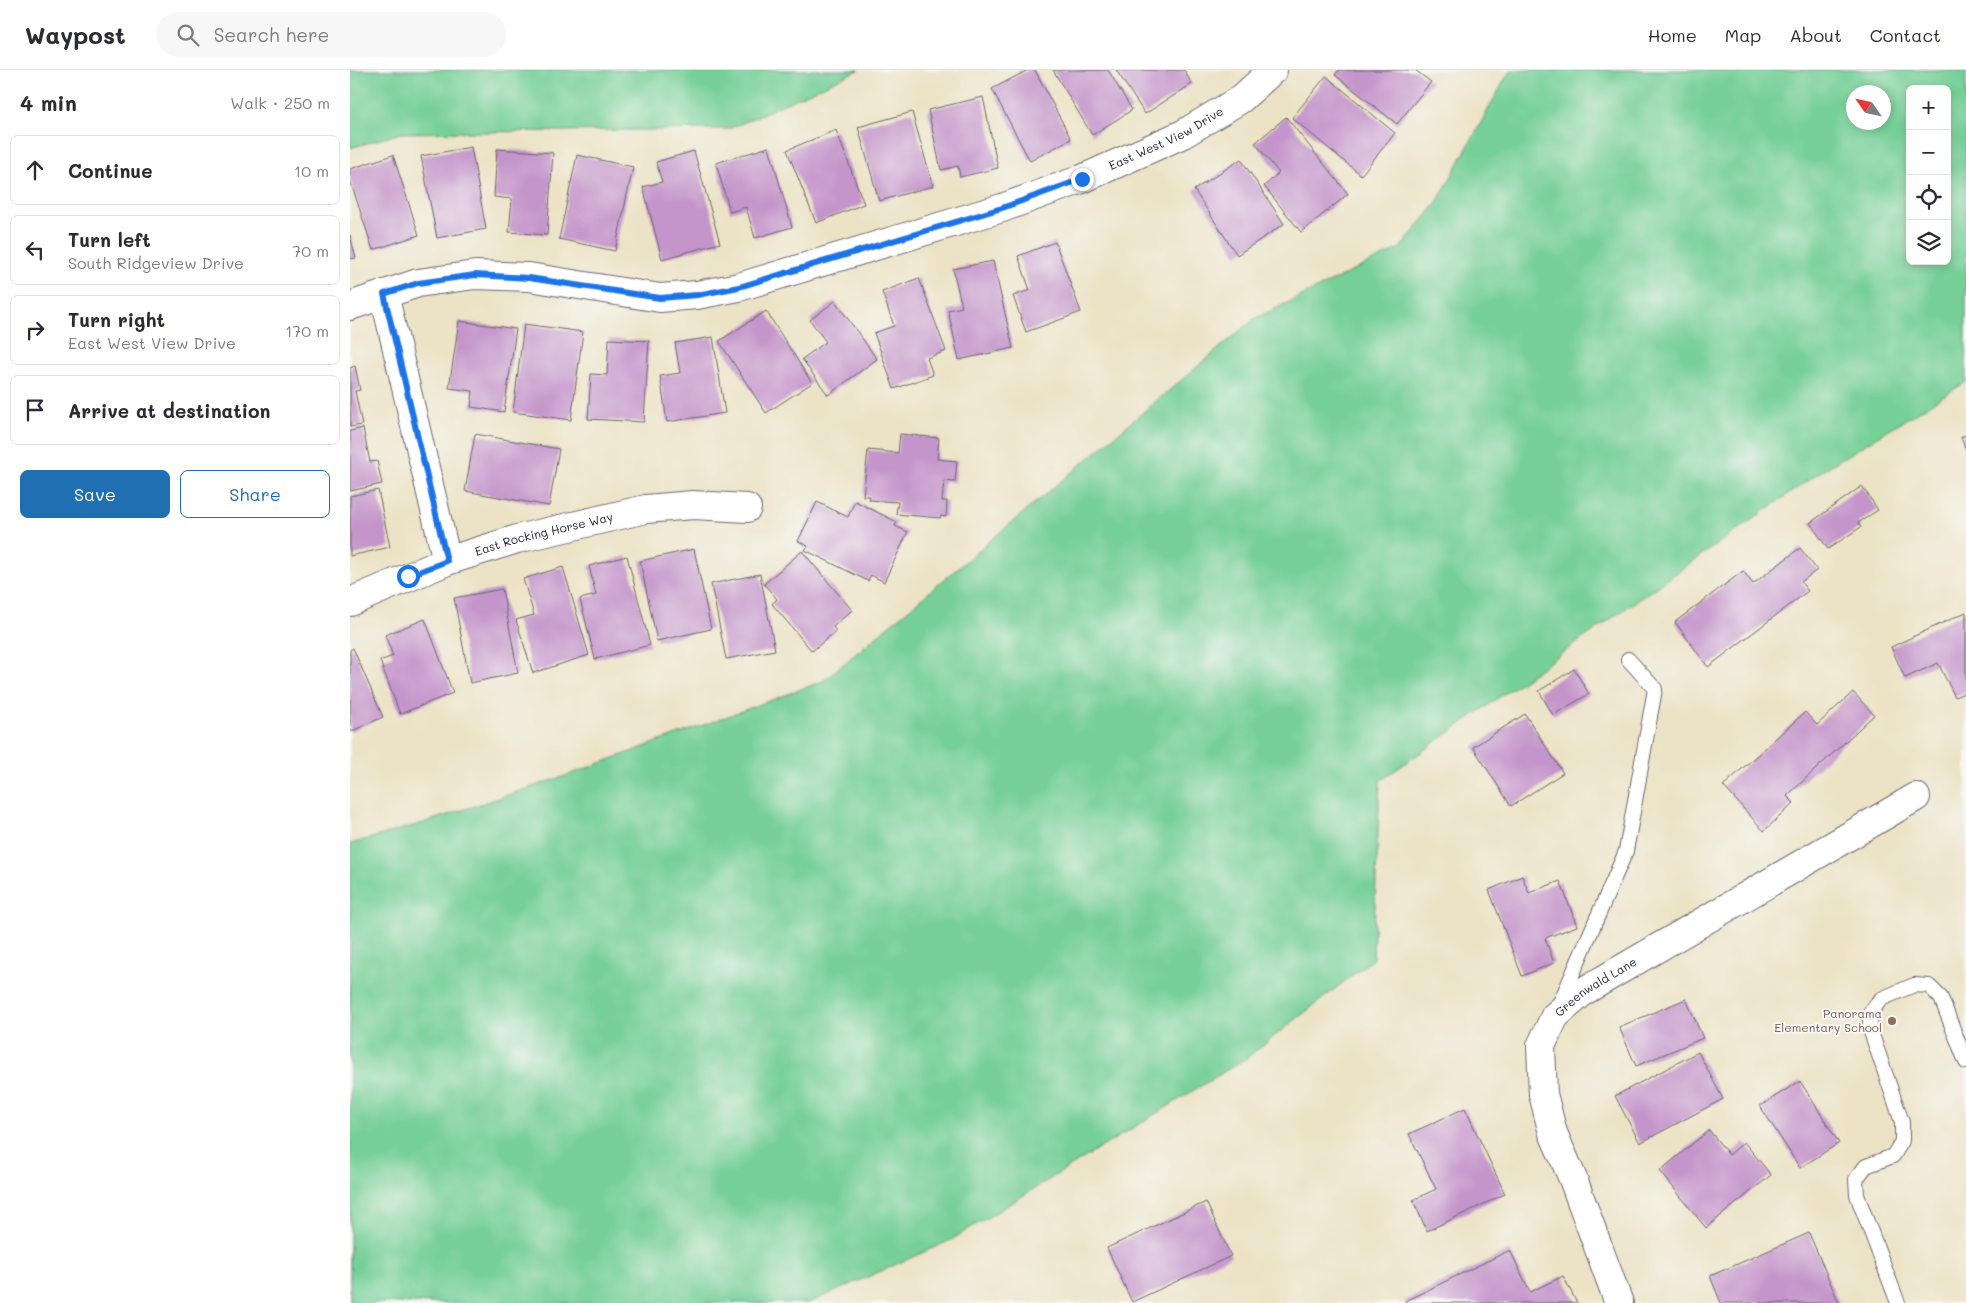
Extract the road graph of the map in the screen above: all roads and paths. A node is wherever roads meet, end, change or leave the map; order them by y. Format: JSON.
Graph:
{"nodes":[{"id":1,"x":1273,"y":70,"type":"edge"},
{"id":2,"x":384,"y":294,"type":"junction"},
{"id":3,"x":350,"y":306,"type":"edge"},
{"id":4,"x":747,"y":508,"type":"dead end"},
{"id":5,"x":447,"y":561,"type":"junction"},
{"id":6,"x":350,"y":602,"type":"edge"},
{"id":7,"x":1628,"y":659,"type":"dead end"},
{"id":8,"x":1916,"y":797,"type":"dead end"},
{"id":9,"x":1555,"y":1016,"type":"junction"},
{"id":10,"x":1966,"y":1062,"type":"edge"},
{"id":11,"x":1619,"y":1303,"type":"edge"},
{"id":12,"x":1898,"y":1303,"type":"edge"}],
"edges":[{"from":1,"to":2,"type":"street","name":"East West View Drive"},
{"from":2,"to":3,"type":"street","name":"East West View Drive"},
{"from":2,"to":5,"type":"street"},
{"from":4,"to":5,"type":"street","name":"East Rocking Horse Way"},
{"from":5,"to":6,"type":"street","name":"East Rocking Horse Way"},
{"from":7,"to":9,"type":"lane"},
{"from":8,"to":9,"type":"street","name":"Greenwald Lane"},
{"from":9,"to":11,"type":"street","name":"Greenwald Lane"},
{"from":10,"to":12,"type":"lane"}]}
